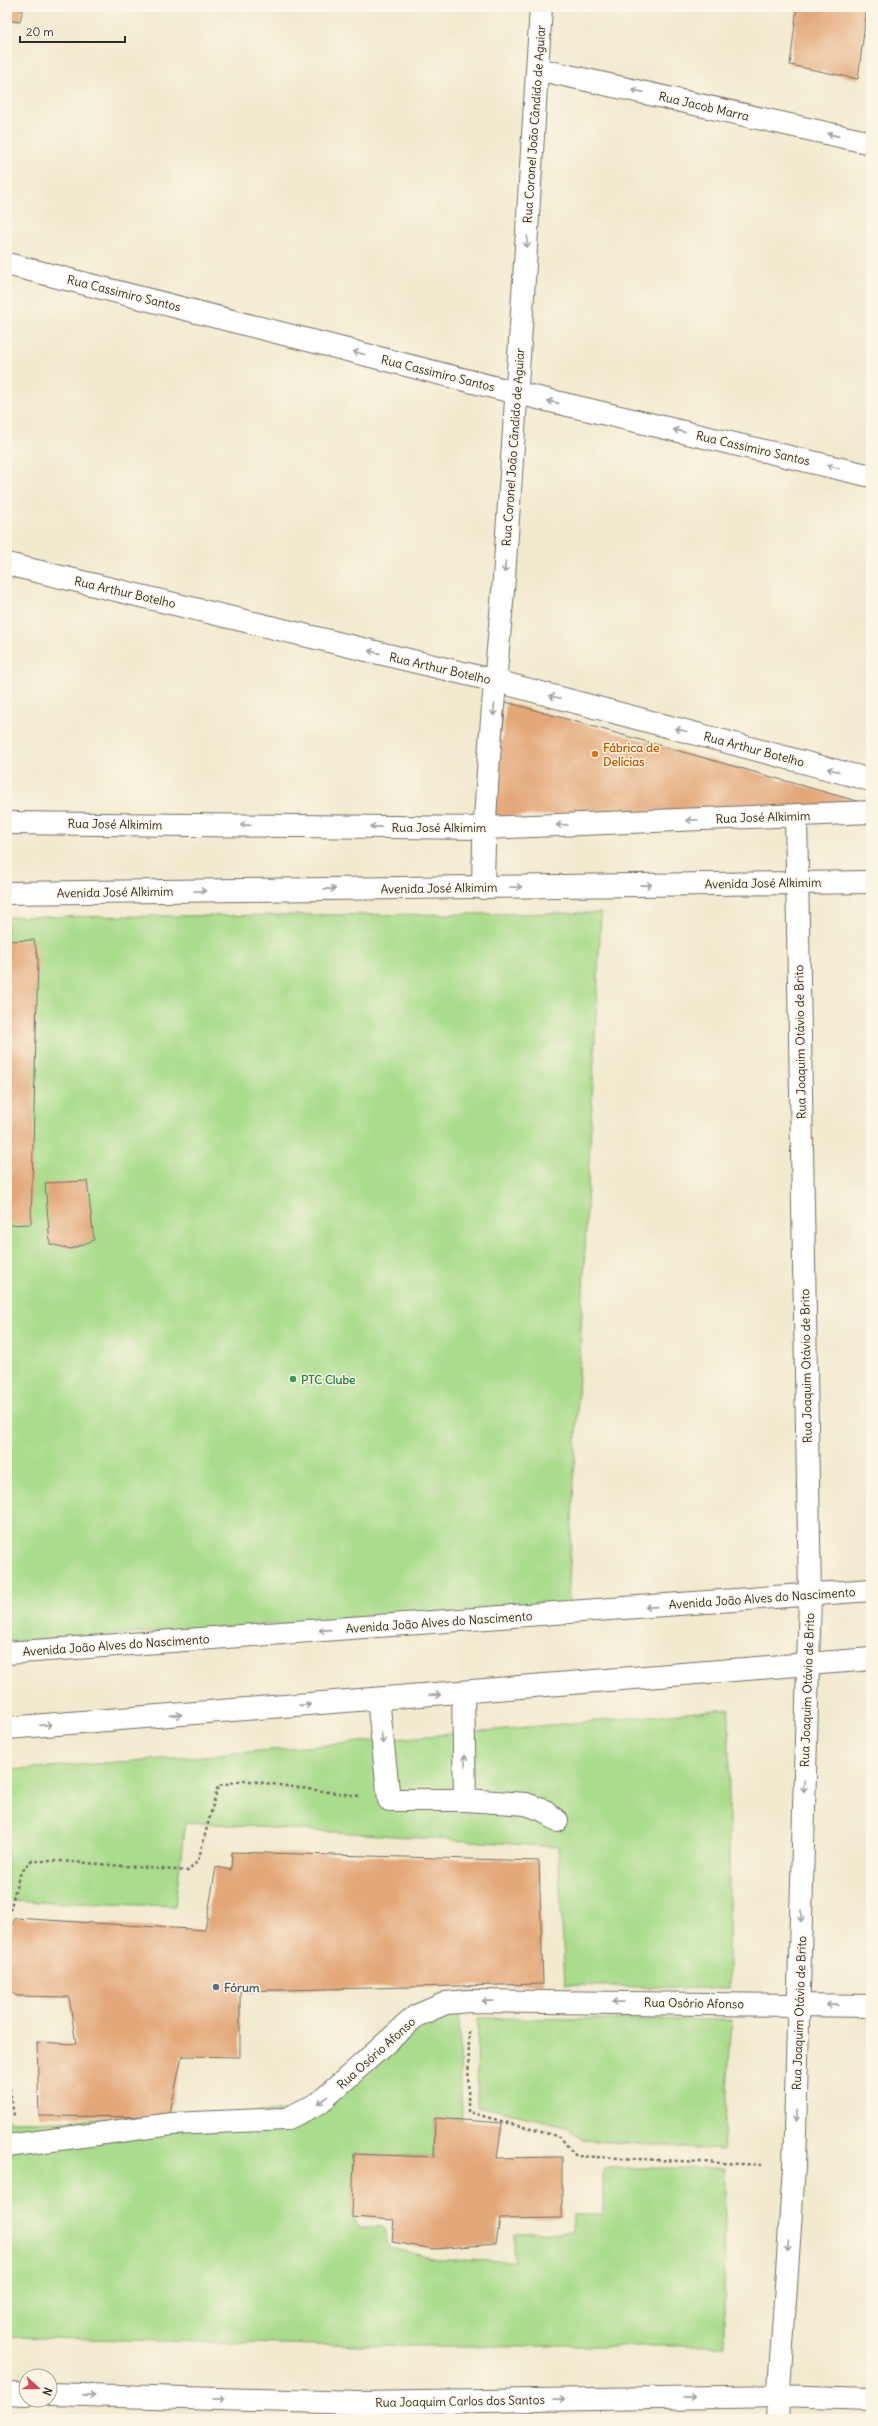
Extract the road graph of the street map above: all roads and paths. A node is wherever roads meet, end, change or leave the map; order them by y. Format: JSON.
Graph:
{"nodes":[{"id":1,"x":541,"y":7,"type":"edge"},
{"id":2,"x":537,"y":68,"type":"junction"},
{"id":3,"x":871,"y":143,"type":"edge"},
{"id":4,"x":7,"y":264,"type":"edge"},
{"id":5,"x":517,"y":393,"type":"junction"},
{"id":6,"x":871,"y":476,"type":"edge"},
{"id":7,"x":7,"y":564,"type":"edge"},
{"id":8,"x":496,"y":681,"type":"junction"},
{"id":9,"x":871,"y":780,"type":"edge"},
{"id":10,"x":871,"y":812,"type":"edge"},
{"id":11,"x":796,"y":815,"type":"junction"},
{"id":12,"x":7,"y":823,"type":"edge"},
{"id":13,"x":483,"y":828,"type":"junction"},
{"id":14,"x":871,"y":882,"type":"edge"},
{"id":15,"x":797,"y":883,"type":"junction"},
{"id":16,"x":483,"y":888,"type":"junction"},
{"id":17,"x":7,"y":893,"type":"edge"},
{"id":18,"x":871,"y":1590,"type":"edge"},
{"id":19,"x":810,"y":1595,"type":"junction"},
{"id":20,"x":7,"y":1653,"type":"edge"},
{"id":21,"x":871,"y":1659,"type":"edge"},
{"id":22,"x":807,"y":1664,"type":"junction"},
{"id":23,"x":463,"y":1693,"type":"junction"},
{"id":24,"x":378,"y":1699,"type":"junction"},
{"id":25,"x":7,"y":1728,"type":"edge"},
{"id":26,"x":389,"y":1800,"type":"junction"},
{"id":27,"x":465,"y":1800,"type":"junction"},
{"id":28,"x":557,"y":1821,"type":"dead end"},
{"id":29,"x":7,"y":1922,"type":"edge"},
{"id":30,"x":469,"y":2001,"type":"junction"},
{"id":31,"x":799,"y":2005,"type":"junction"},
{"id":32,"x":871,"y":2006,"type":"edge"},
{"id":33,"x":7,"y":2071,"type":"edge"},
{"id":34,"x":13,"y":2145,"type":"edge"},
{"id":35,"x":794,"y":2167,"type":"junction"},
{"id":36,"x":7,"y":2393,"type":"edge"},
{"id":37,"x":18,"y":2394,"type":"edge"},
{"id":38,"x":58,"y":2394,"type":"edge"},
{"id":39,"x":778,"y":2396,"type":"junction"},
{"id":40,"x":871,"y":2399,"type":"edge"},
{"id":41,"x":359,"y":2411,"type":"edge"},
{"id":42,"x":777,"y":2419,"type":"edge"}],
"edges":[{"from":1,"to":2,"type":"street","name":"Rua Coronel João Cândido de Aguiar"},
{"from":3,"to":2,"type":"street","name":"Rua Jacob Marra","one_way":true},
{"from":2,"to":5,"type":"street","name":"Rua Coronel João Cândido de Aguiar","one_way":true},
{"from":5,"to":4,"type":"street","name":"Rua Cassimiro Santos","one_way":true},
{"from":6,"to":5,"type":"street","name":"Rua Cassimiro Santos","one_way":true},
{"from":5,"to":8,"type":"street","name":"Rua Coronel João Cândido de Aguiar","one_way":true},
{"from":8,"to":7,"type":"street","name":"Rua Arthur Botelho","one_way":true},
{"from":9,"to":8,"type":"street","name":"Rua Arthur Botelho","one_way":true},
{"from":8,"to":13,"type":"street","name":"Rua Coronel João Cândido de Aguiar","one_way":true},
{"from":10,"to":11,"type":"street","name":"Rua José Alkimim"},
{"from":11,"to":13,"type":"street","name":"Rua José Alkimim","one_way":true},
{"from":11,"to":15,"type":"street","name":"Rua Joaquim Otávio de Brito"},
{"from":13,"to":12,"type":"street","name":"Rua José Alkimim","one_way":true},
{"from":13,"to":16,"type":"street","name":"Rua Coronel João Cândido de Aguiar"},
{"from":14,"to":15,"type":"street","name":"Avenida José Alkimim"},
{"from":16,"to":15,"type":"street","name":"Avenida José Alkimim","one_way":true},
{"from":15,"to":19,"type":"street","name":"Rua Joaquim Otávio de Brito"},
{"from":17,"to":16,"type":"street","name":"Avenida José Alkimim","one_way":true},
{"from":18,"to":19,"type":"street","name":"Avenida João Alves do Nascimento"},
{"from":19,"to":20,"type":"street","name":"Avenida João Alves do Nascimento","one_way":true},
{"from":19,"to":22,"type":"street","name":"Rua Joaquim Otávio de Brito"},
{"from":21,"to":22,"type":"street"},
{"from":22,"to":23,"type":"street"},
{"from":22,"to":31,"type":"street","name":"Rua Joaquim Otávio de Brito","one_way":true},
{"from":24,"to":23,"type":"street","one_way":true},
{"from":27,"to":23,"type":"street","one_way":true},
{"from":25,"to":24,"type":"street","one_way":true},
{"from":24,"to":26,"type":"street","one_way":true},
{"from":26,"to":27,"type":"street"},
{"from":26,"to":29,"type":"path"},
{"from":27,"to":28,"type":"street"},
{"from":31,"to":30,"type":"street","name":"Rua Osório Afonso","one_way":true},
{"from":30,"to":34,"type":"street","name":"Rua Osório Afonso","one_way":true},
{"from":30,"to":35,"type":"path"},
{"from":32,"to":31,"type":"street","name":"Rua Osório Afonso","one_way":true},
{"from":31,"to":35,"type":"street","name":"Rua Joaquim Otávio de Brito","one_way":true},
{"from":33,"to":34,"type":"path"},
{"from":35,"to":39,"type":"street","name":"Rua Joaquim Otávio de Brito","one_way":true},
{"from":36,"to":37,"type":"street"},
{"from":38,"to":41,"type":"street","name":"Rua Joaquim Carlos dos Santos","one_way":true},
{"from":39,"to":40,"type":"street","name":"Rua Joaquim Carlos dos Santos"},
{"from":41,"to":39,"type":"street","name":"Rua Joaquim Carlos dos Santos","one_way":true},
{"from":39,"to":42,"type":"street","name":"Rua Joaquim Otávio de Brito"}]}
